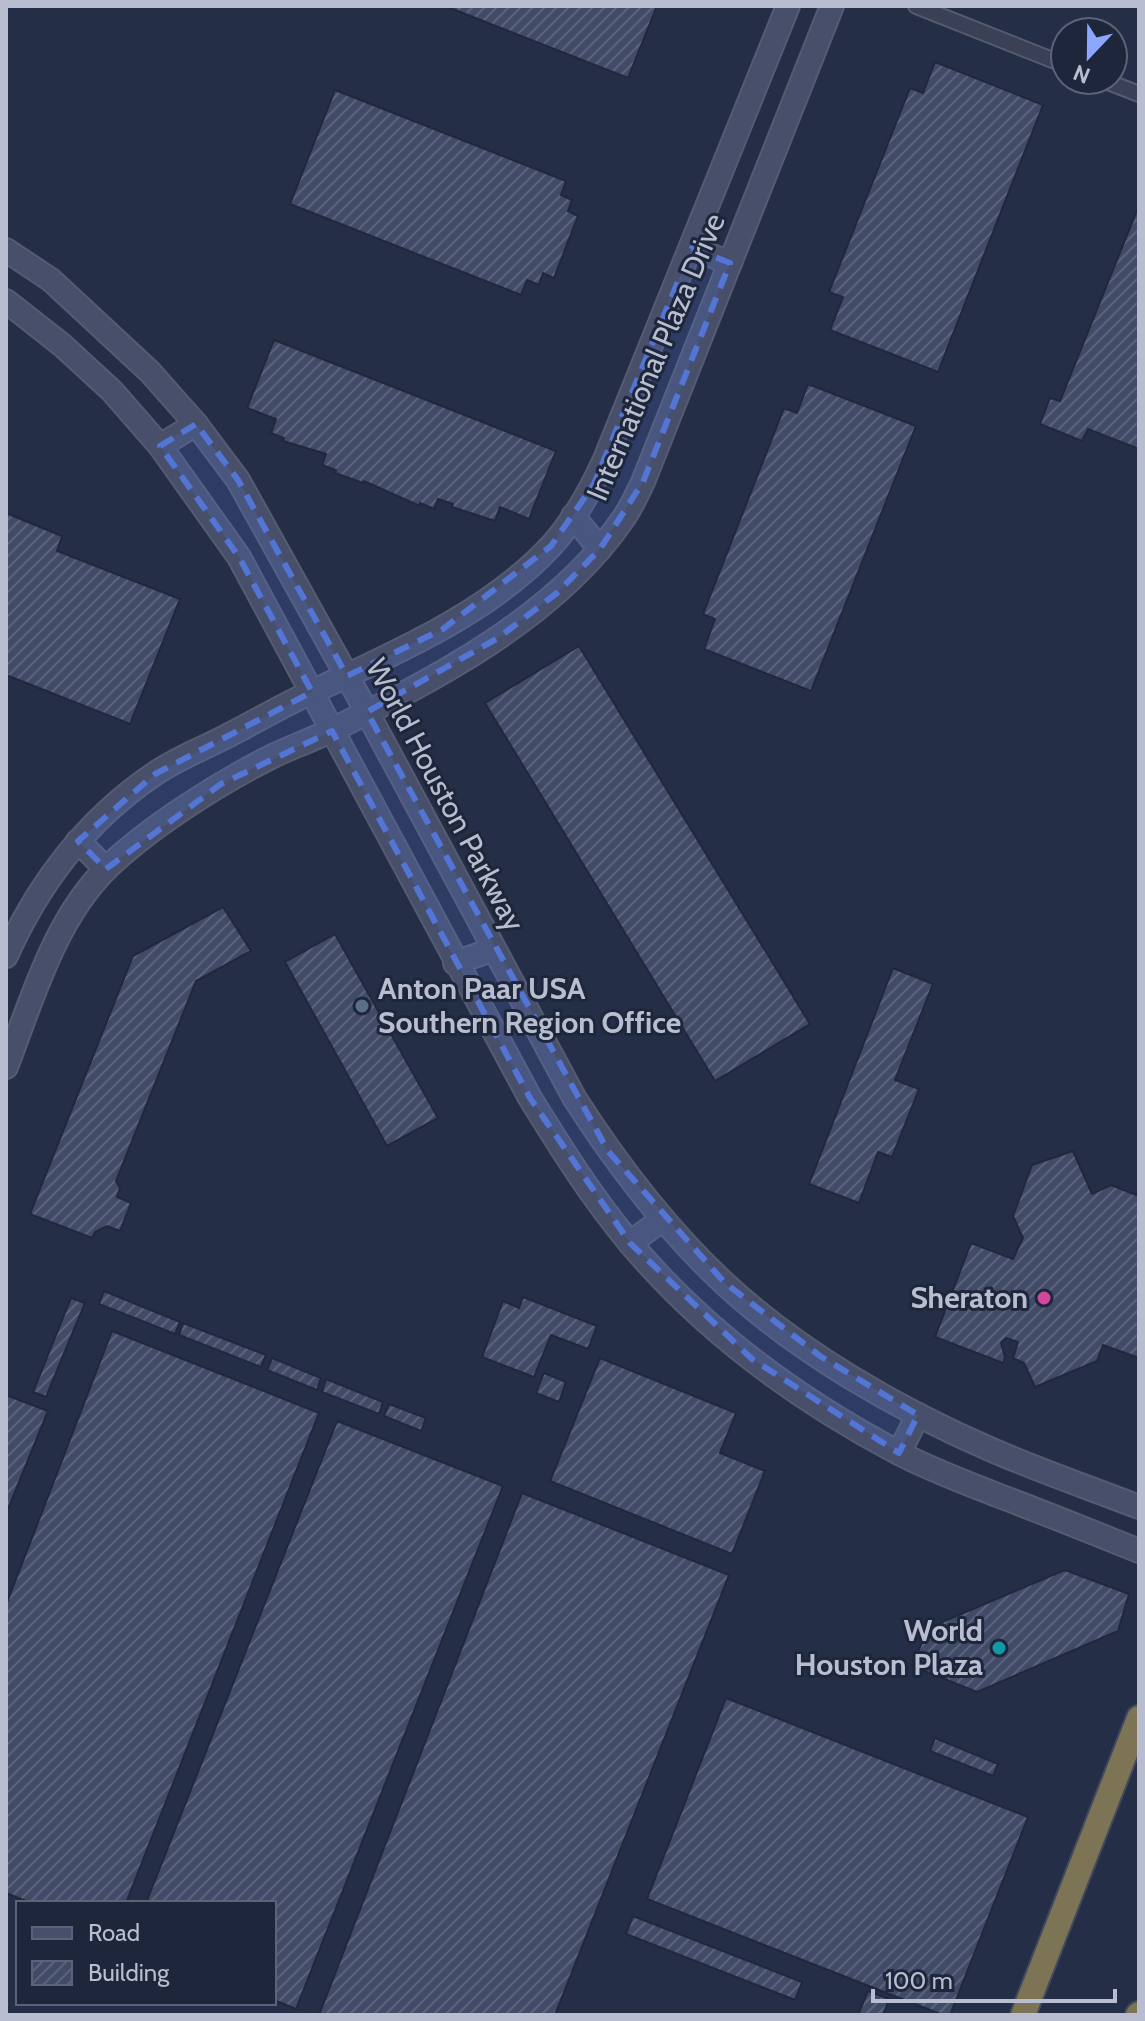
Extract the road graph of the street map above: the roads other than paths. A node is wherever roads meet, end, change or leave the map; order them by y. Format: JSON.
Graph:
{"nodes":[{"id":1,"x":788,"y":6,"type":"edge"},
{"id":2,"x":832,"y":6,"type":"edge"},
{"id":3,"x":916,"y":6,"type":"edge"},
{"id":4,"x":1049,"y":59,"type":"edge"},
{"id":5,"x":692,"y":248,"type":"junction"},
{"id":6,"x":6,"y":250,"type":"edge"},
{"id":7,"x":730,"y":263,"type":"junction"},
{"id":8,"x":6,"y":301,"type":"edge"},
{"id":9,"x":196,"y":424,"type":"junction"},
{"id":10,"x":160,"y":446,"type":"junction"},
{"id":11,"x":573,"y":516,"type":"junction"},
{"id":12,"x":600,"y":549,"type":"junction"},
{"id":13,"x":347,"y":676,"type":"junction"},
{"id":14,"x":312,"y":692,"type":"junction"},
{"id":15,"x":367,"y":712,"type":"junction"},
{"id":16,"x":332,"y":730,"type":"junction"},
{"id":17,"x":78,"y":841,"type":"junction"},
{"id":18,"x":106,"y":869,"type":"junction"},
{"id":19,"x":494,"y":949,"type":"junction"},
{"id":20,"x":6,"y":956,"type":"edge"},
{"id":21,"x":455,"y":963,"type":"junction"},
{"id":22,"x":6,"y":1067,"type":"edge"},
{"id":23,"x":663,"y":1219,"type":"junction"},
{"id":24,"x":630,"y":1243,"type":"junction"},
{"id":25,"x":918,"y":1415,"type":"junction"},
{"id":26,"x":899,"y":1453,"type":"junction"},
{"id":27,"x":1139,"y":1507,"type":"edge"},
{"id":28,"x":1139,"y":1551,"type":"edge"},
{"id":29,"x":1139,"y":1718,"type":"edge"},
{"id":30,"x":1023,"y":2015,"type":"edge"}],
"edges":[{"from":1,"to":5,"type":"street","name":"International Plaza Drive"},
{"from":2,"to":7,"type":"street","name":"International Plaza Drive"},
{"from":3,"to":4,"type":"street"},
{"from":5,"to":7,"type":"street"},
{"from":5,"to":11,"type":"street","name":"International Plaza Drive"},
{"from":6,"to":9,"type":"street","name":"World Houston Parkway"},
{"from":7,"to":12,"type":"street","name":"International Plaza Drive"},
{"from":8,"to":10,"type":"street"},
{"from":9,"to":10,"type":"street"},
{"from":9,"to":13,"type":"street","name":"World Houston Parkway"},
{"from":10,"to":14,"type":"street"},
{"from":11,"to":12,"type":"street"},
{"from":11,"to":13,"type":"street","name":"International Plaza Drive"},
{"from":12,"to":15,"type":"street","name":"International Plaza Drive"},
{"from":13,"to":14,"type":"street","name":"International Plaza Drive"},
{"from":13,"to":15,"type":"street","name":"World Houston Parkway"},
{"from":14,"to":16,"type":"street"},
{"from":14,"to":17,"type":"street","name":"International Plaza Drive"},
{"from":15,"to":16,"type":"street","name":"International Plaza Drive"},
{"from":15,"to":19,"type":"street","name":"World Houston Parkway"},
{"from":16,"to":18,"type":"street","name":"International Plaza Drive"},
{"from":16,"to":21,"type":"street"},
{"from":17,"to":18,"type":"street"},
{"from":17,"to":20,"type":"street","name":"International Plaza Drive"},
{"from":18,"to":22,"type":"street","name":"International Plaza Drive"},
{"from":19,"to":21,"type":"street"},
{"from":19,"to":23,"type":"street","name":"World Houston Parkway"},
{"from":21,"to":24,"type":"street"},
{"from":23,"to":24,"type":"street"},
{"from":23,"to":25,"type":"street","name":"World Houston Parkway"},
{"from":24,"to":26,"type":"street"},
{"from":25,"to":26,"type":"street"},
{"from":25,"to":27,"type":"street","name":"World Houston Parkway"},
{"from":26,"to":28,"type":"street"},
{"from":29,"to":30,"type":"highway"}]}
